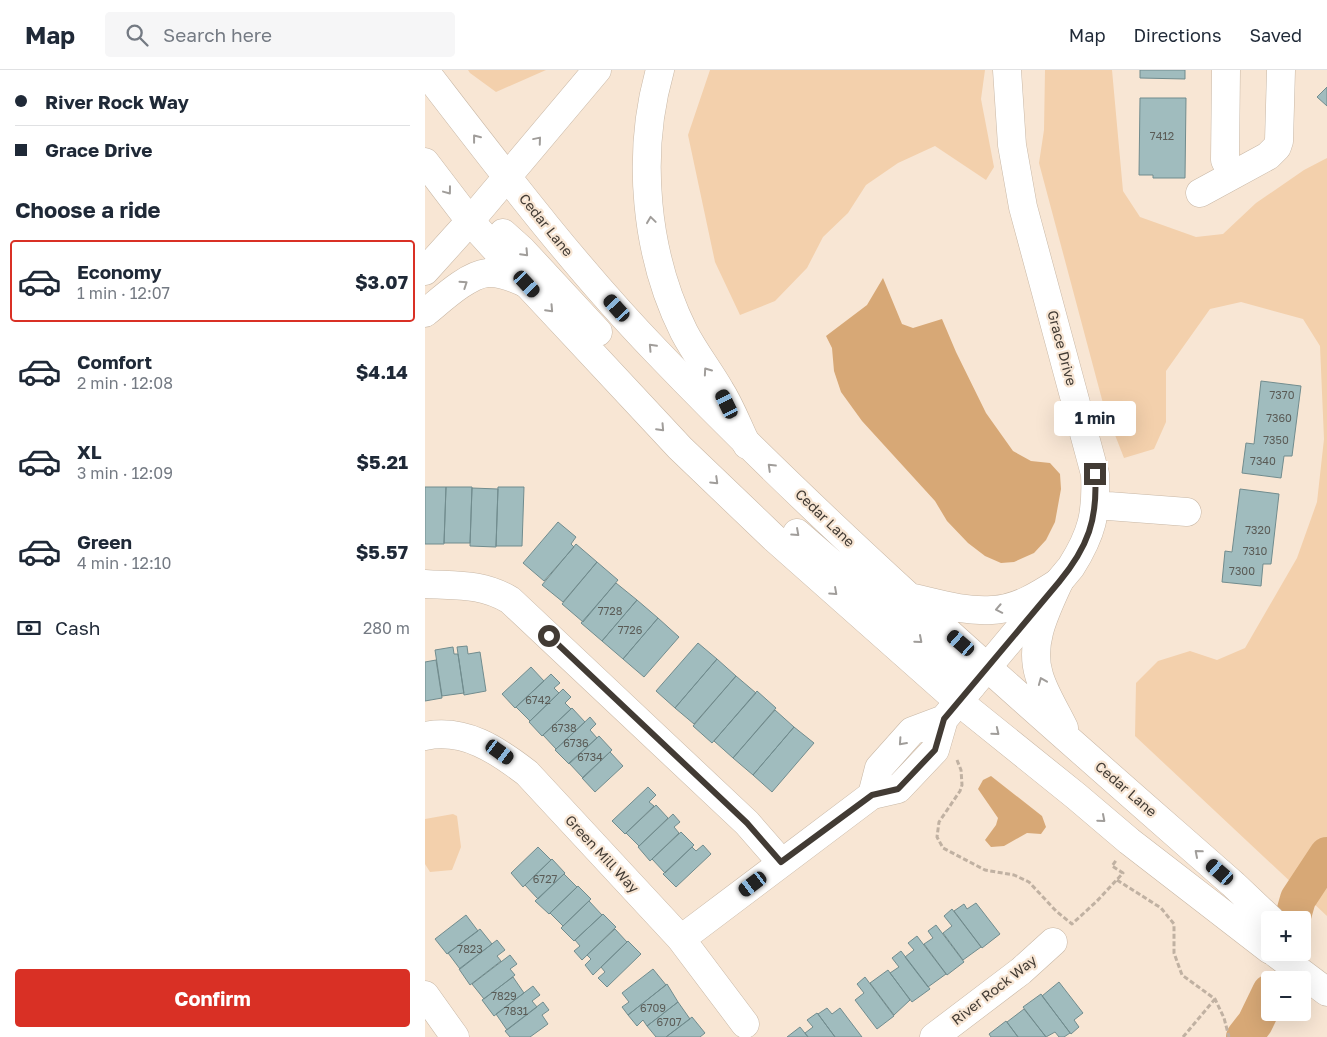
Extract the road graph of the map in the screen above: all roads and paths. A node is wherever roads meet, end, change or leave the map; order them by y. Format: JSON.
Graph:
{"nodes":[{"id":1,"x":597,"y":70,"type":"edge"},
{"id":2,"x":660,"y":70,"type":"edge"},
{"id":3,"x":1007,"y":70,"type":"edge"},
{"id":4,"x":1225,"y":70,"type":"edge"},
{"id":5,"x":1281,"y":70,"type":"edge"},
{"id":6,"x":425,"y":72,"type":"edge"},
{"id":7,"x":425,"y":162,"type":"edge"},
{"id":8,"x":1232,"y":175,"type":"junction"},
{"id":9,"x":506,"y":177,"type":"junction"},
{"id":10,"x":1200,"y":193,"type":"dead end"},
{"id":11,"x":470,"y":221,"type":"junction"},
{"id":12,"x":425,"y":271,"type":"edge"},
{"id":13,"x":527,"y":284,"type":"junction"},
{"id":14,"x":425,"y":313,"type":"edge"},
{"id":15,"x":747,"y":445,"type":"junction"},
{"id":16,"x":1095,"y":505,"type":"junction"},
{"id":17,"x":1187,"y":512,"type":"dead end"},
{"id":18,"x":1059,"y":582,"type":"junction"},
{"id":19,"x":425,"y":584,"type":"edge"},
{"id":20,"x":908,"y":597,"type":"junction"},
{"id":21,"x":965,"y":693,"type":"junction"},
{"id":22,"x":425,"y":736,"type":"edge"},
{"id":23,"x":1070,"y":741,"type":"junction"},
{"id":24,"x":954,"y":753,"type":"dead end"},
{"id":25,"x":781,"y":862,"type":"junction"},
{"id":26,"x":1261,"y":911,"type":"edge"},
{"id":27,"x":681,"y":940,"type":"junction"},
{"id":28,"x":1053,"y":942,"type":"dead end"},
{"id":29,"x":1261,"y":943,"type":"edge"},
{"id":30,"x":1311,"y":959,"type":"edge"},
{"id":31,"x":1286,"y":961,"type":"edge"},
{"id":32,"x":1327,"y":974,"type":"edge"},
{"id":33,"x":1327,"y":992,"type":"edge"},
{"id":34,"x":425,"y":995,"type":"edge"},
{"id":35,"x":1215,"y":999,"type":"junction"},
{"id":36,"x":745,"y":1024,"type":"dead end"},
{"id":37,"x":455,"y":1037,"type":"edge"},
{"id":38,"x":934,"y":1037,"type":"edge"},
{"id":39,"x":1183,"y":1037,"type":"edge"},
{"id":40,"x":1229,"y":1037,"type":"edge"}],
"edges":[{"from":9,"to":1,"type":"main road","one_way":true},
{"from":15,"to":2,"type":"main road","one_way":true},
{"from":3,"to":16,"type":"main road","name":"Grace Drive"},
{"from":4,"to":8,"type":"main road"},
{"from":5,"to":8,"type":"main road"},
{"from":9,"to":6,"type":"main road","name":"Cedar Lane","one_way":true},
{"from":7,"to":11,"type":"main road","name":"Cedar Lane","one_way":true},
{"from":8,"to":10,"type":"main road"},
{"from":9,"to":11,"type":"main road"},
{"from":15,"to":9,"type":"main road","name":"Cedar Lane","one_way":true},
{"from":11,"to":12,"type":"main road"},
{"from":11,"to":13,"type":"main road","name":"Cedar Lane"},
{"from":11,"to":21,"type":"main road","one_way":true},
{"from":14,"to":13,"type":"main road","one_way":true},
{"from":13,"to":21,"type":"main road","name":"Cedar Lane","one_way":true},
{"from":20,"to":15,"type":"main road","name":"Cedar Lane","one_way":true},
{"from":16,"to":17,"type":"main road"},
{"from":16,"to":18,"type":"main road","name":"Grace Drive"},
{"from":18,"to":20,"type":"main road","one_way":true},
{"from":18,"to":21,"type":"main road","name":"Grace Drive"},
{"from":23,"to":18,"type":"main road","one_way":true},
{"from":19,"to":25,"type":"main road"},
{"from":20,"to":21,"type":"main road","name":"Cedar Lane"},
{"from":21,"to":23,"type":"main road","name":"Cedar Lane"},
{"from":21,"to":25,"type":"main road"},
{"from":21,"to":29,"type":"main road","name":"Cedar Lane","one_way":true},
{"from":22,"to":27,"type":"main road","name":"Green Mill Way"},
{"from":26,"to":23,"type":"main road","name":"Cedar Lane","one_way":true},
{"from":24,"to":35,"type":"path"},
{"from":25,"to":27,"type":"main road"},
{"from":27,"to":36,"type":"main road","name":"Green Mill Way"},
{"from":28,"to":38,"type":"main road","name":"River Rock Way"},
{"from":30,"to":32,"type":"main road"},
{"from":31,"to":33,"type":"main road"},
{"from":34,"to":37,"type":"main road"},
{"from":35,"to":39,"type":"path"},
{"from":35,"to":40,"type":"path"}]}
